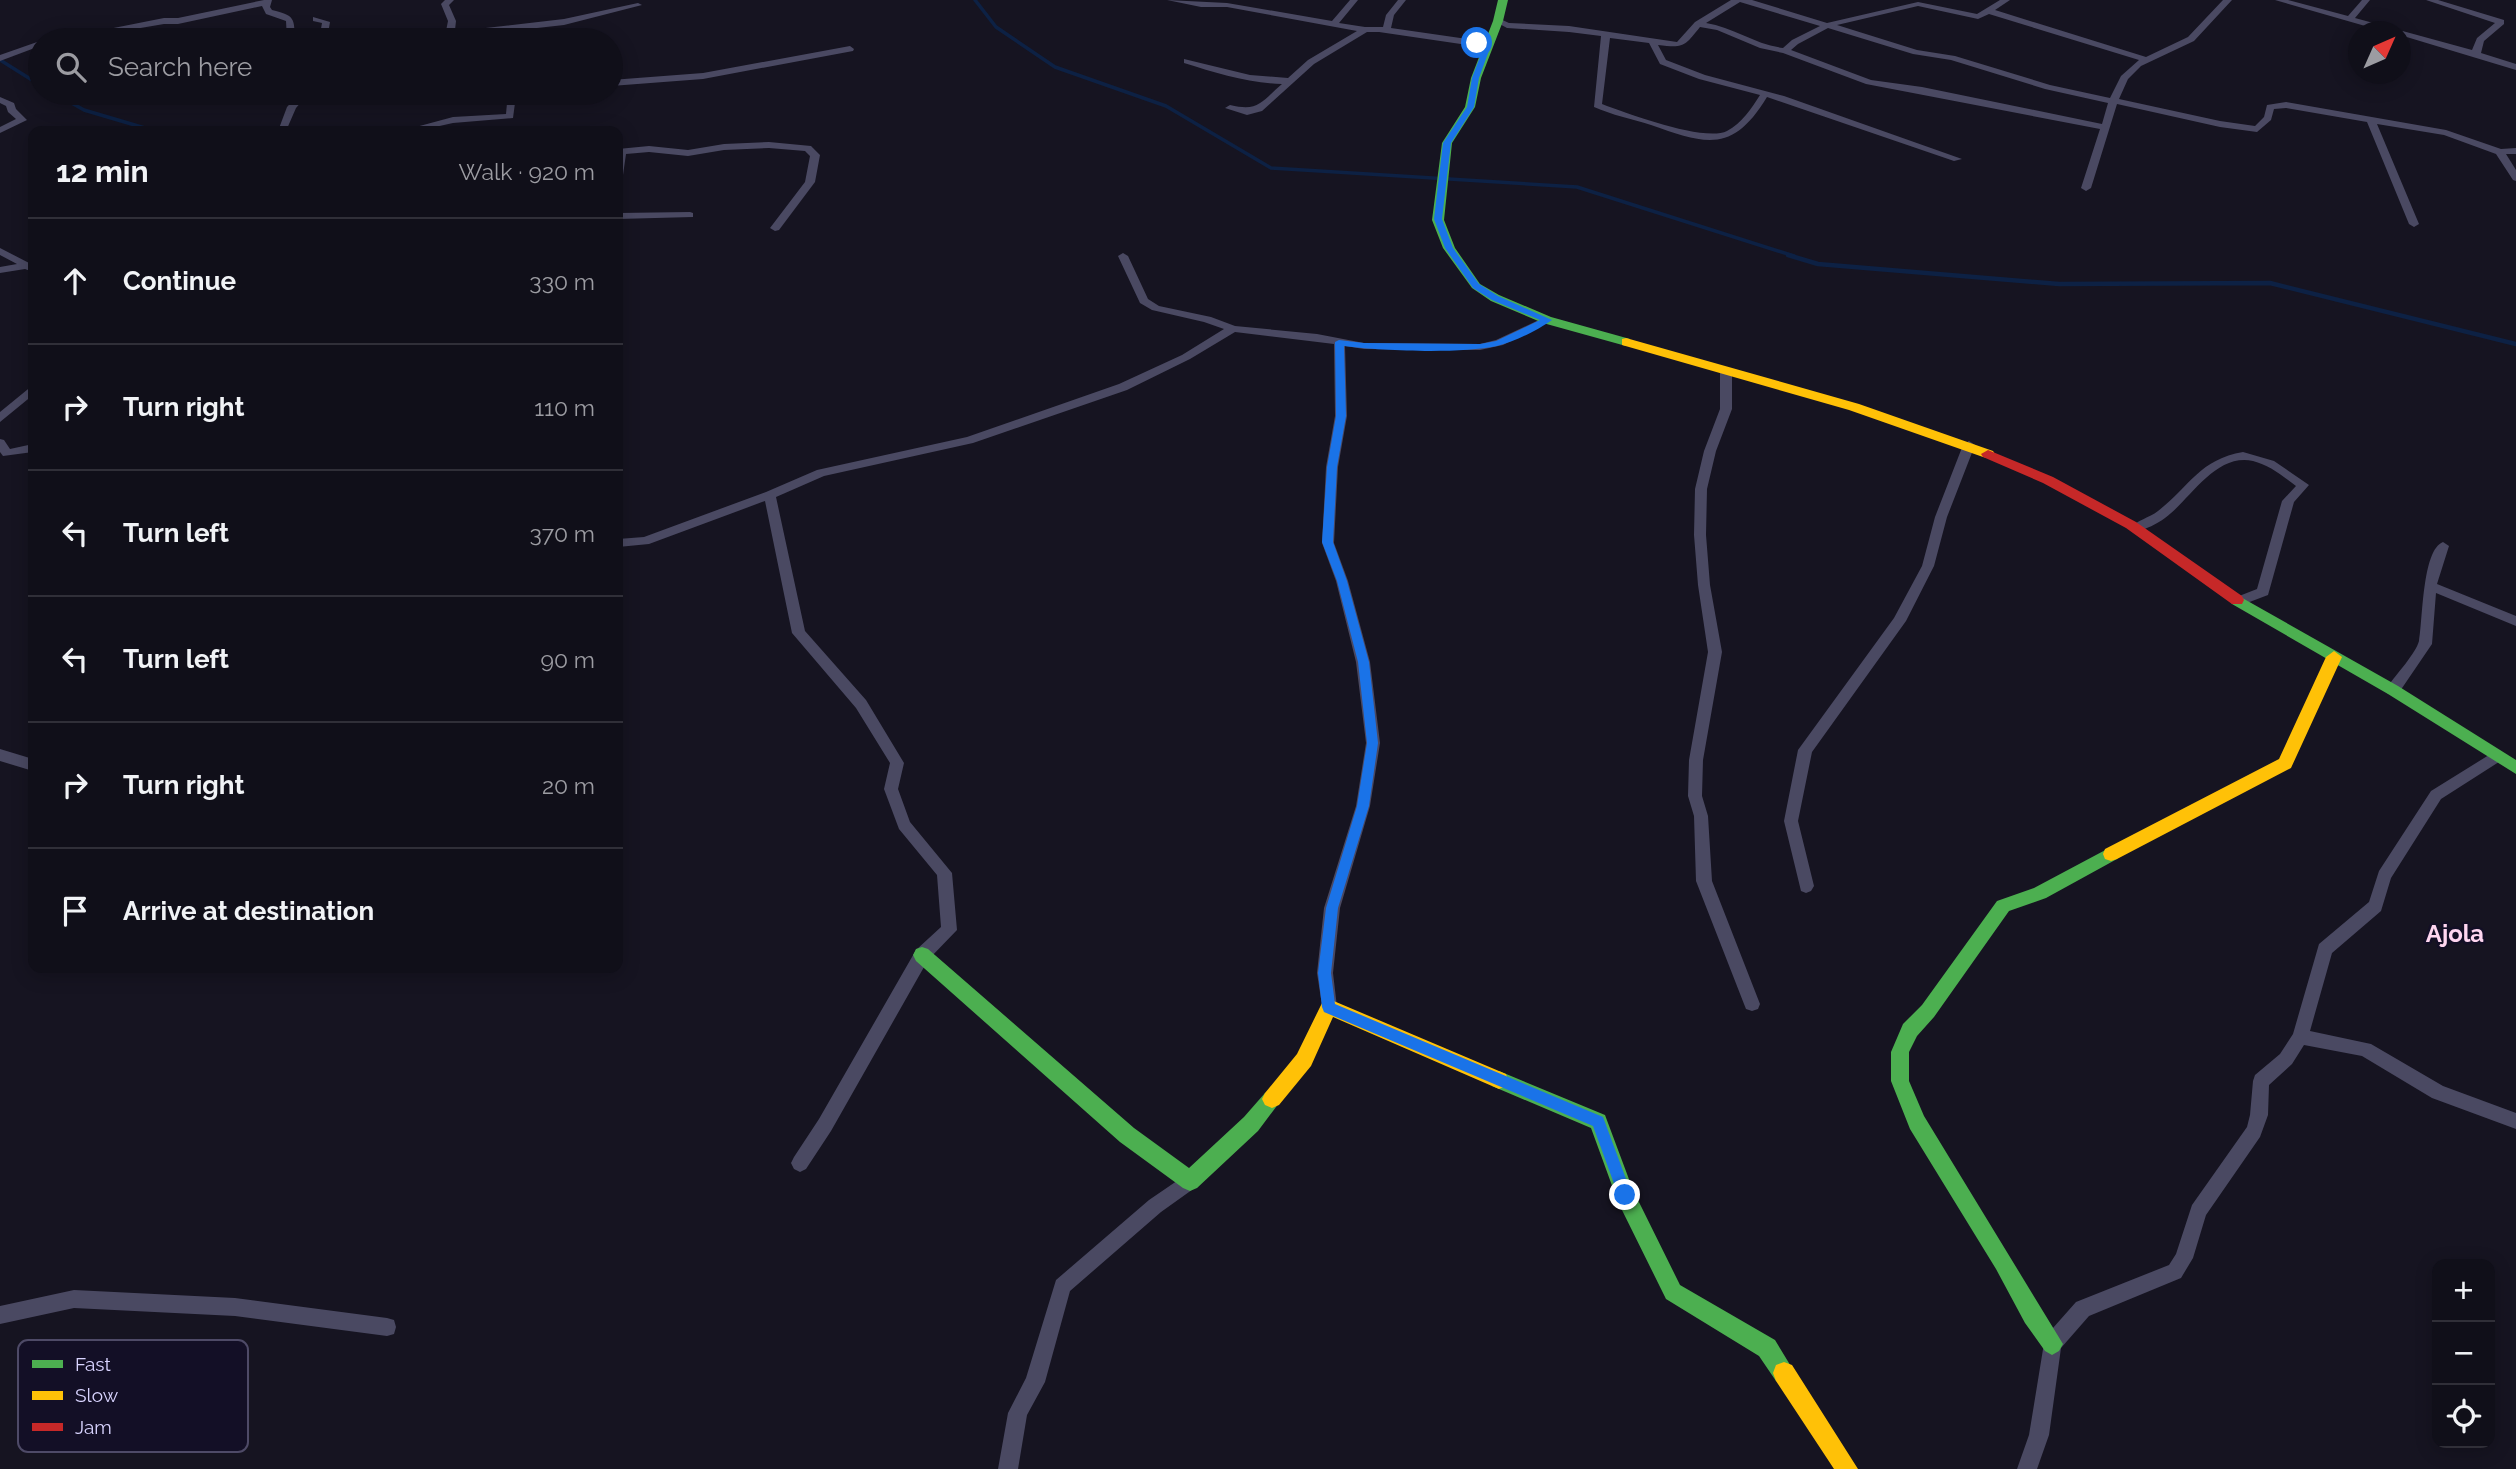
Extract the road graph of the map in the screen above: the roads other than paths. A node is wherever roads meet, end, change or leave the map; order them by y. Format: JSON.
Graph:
{"nodes":[{"id":1,"x":450,"y":0,"type":"edge"},
{"id":2,"x":1171,"y":0,"type":"edge"},
{"id":3,"x":1354,"y":0,"type":"edge"},
{"id":4,"x":1402,"y":0,"type":"edge"},
{"id":5,"x":1503,"y":0,"type":"edge"},
{"id":6,"x":1737,"y":0,"type":"edge"},
{"id":7,"x":1743,"y":0,"type":"edge"},
{"id":8,"x":1902,"y":0,"type":"edge"},
{"id":9,"x":2006,"y":0,"type":"edge"},
{"id":10,"x":2228,"y":0,"type":"edge"},
{"id":11,"x":2279,"y":0,"type":"edge"},
{"id":12,"x":2366,"y":0,"type":"edge"},
{"id":13,"x":2430,"y":0,"type":"edge"},
{"id":14,"x":266,"y":1,"type":"edge"},
{"id":15,"x":1918,"y":4,"type":"junction"},
{"id":16,"x":639,"y":5,"type":"dead end"},
{"id":17,"x":1989,"y":10,"type":"junction"},
{"id":18,"x":316,"y":19,"type":"dead end"},
{"id":19,"x":2350,"y":19,"type":"junction"},
{"id":20,"x":1498,"y":21,"type":"junction"},
{"id":21,"x":2358,"y":21,"type":"edge"},
{"id":22,"x":1334,"y":24,"type":"junction"},
{"id":23,"x":1698,"y":24,"type":"junction"},
{"id":24,"x":1828,"y":25,"type":"junction"},
{"id":25,"x":125,"y":28,"type":"edge"},
{"id":26,"x":289,"y":28,"type":"edge"},
{"id":27,"x":325,"y":28,"type":"edge"},
{"id":28,"x":451,"y":28,"type":"edge"},
{"id":29,"x":512,"y":28,"type":"edge"},
{"id":30,"x":1365,"y":30,"type":"junction"},
{"id":31,"x":1386,"y":30,"type":"junction"},
{"id":32,"x":1606,"y":34,"type":"junction"},
{"id":33,"x":2411,"y":35,"type":"edge"},
{"id":34,"x":1653,"y":43,"type":"junction"},
{"id":35,"x":1488,"y":45,"type":"junction"},
{"id":36,"x":28,"y":48,"type":"edge"},
{"id":37,"x":850,"y":48,"type":"dead end"},
{"id":38,"x":1785,"y":51,"type":"junction"},
{"id":39,"x":2477,"y":54,"type":"junction"},
{"id":40,"x":0,"y":58,"type":"edge"},
{"id":41,"x":2147,"y":60,"type":"junction"},
{"id":42,"x":1187,"y":61,"type":"dead end"},
{"id":43,"x":2516,"y":67,"type":"edge"},
{"id":44,"x":1289,"y":80,"type":"junction"},
{"id":45,"x":623,"y":82,"type":"edge"},
{"id":46,"x":1765,"y":94,"type":"junction"},
{"id":47,"x":0,"y":100,"type":"edge"},
{"id":48,"x":2113,"y":102,"type":"junction"},
{"id":49,"x":294,"y":105,"type":"edge"},
{"id":50,"x":511,"y":105,"type":"edge"},
{"id":51,"x":1230,"y":108,"type":"dead end"},
{"id":52,"x":510,"y":116,"type":"junction"},
{"id":53,"x":2371,"y":121,"type":"junction"},
{"id":54,"x":284,"y":126,"type":"edge"},
{"id":55,"x":427,"y":126,"type":"edge"},
{"id":56,"x":506,"y":126,"type":"edge"},
{"id":57,"x":2105,"y":127,"type":"junction"},
{"id":58,"x":0,"y":130,"type":"edge"},
{"id":59,"x":2516,"y":151,"type":"edge"},
{"id":60,"x":623,"y":152,"type":"edge"},
{"id":61,"x":2500,"y":152,"type":"junction"},
{"id":62,"x":1957,"y":159,"type":"dead end"},
{"id":63,"x":2516,"y":178,"type":"edge"},
{"id":64,"x":2086,"y":188,"type":"dead end"},
{"id":65,"x":690,"y":215,"type":"dead end"},
{"id":66,"x":623,"y":216,"type":"edge"},
{"id":67,"x":2414,"y":224,"type":"dead end"},
{"id":68,"x":775,"y":228,"type":"dead end"},
{"id":69,"x":0,"y":251,"type":"edge"},
{"id":70,"x":1123,"y":256,"type":"dead end"},
{"id":71,"x":28,"y":265,"type":"edge"},
{"id":72,"x":28,"y":266,"type":"edge"},
{"id":73,"x":0,"y":270,"type":"edge"},
{"id":74,"x":1547,"y":320,"type":"junction"},
{"id":75,"x":1233,"y":329,"type":"junction"},
{"id":76,"x":1339,"y":342,"type":"junction"},
{"id":77,"x":1726,"y":370,"type":"junction"},
{"id":78,"x":28,"y":393,"type":"edge"},
{"id":79,"x":2,"y":413,"type":"edge"},
{"id":80,"x":1969,"y":445,"type":"junction"},
{"id":81,"x":0,"y":447,"type":"edge"},
{"id":82,"x":28,"y":449,"type":"edge"},
{"id":83,"x":770,"y":495,"type":"junction"},
{"id":84,"x":2136,"y":528,"type":"junction"},
{"id":85,"x":623,"y":542,"type":"edge"},
{"id":86,"x":2443,"y":546,"type":"dead end"},
{"id":87,"x":2430,"y":586,"type":"junction"},
{"id":88,"x":2239,"y":601,"type":"junction"},
{"id":89,"x":2516,"y":621,"type":"edge"},
{"id":90,"x":2334,"y":657,"type":"junction"},
{"id":91,"x":2393,"y":690,"type":"junction"},
{"id":92,"x":0,"y":755,"type":"edge"},
{"id":93,"x":2497,"y":756,"type":"junction"},
{"id":94,"x":28,"y":763,"type":"edge"},
{"id":95,"x":2516,"y":768,"type":"edge"},
{"id":96,"x":1806,"y":886,"type":"dead end"},
{"id":97,"x":922,"y":956,"type":"junction"},
{"id":98,"x":1752,"y":1004,"type":"dead end"},
{"id":99,"x":1329,"y":1007,"type":"junction"},
{"id":100,"x":2300,"y":1037,"type":"junction"},
{"id":101,"x":2516,"y":1121,"type":"edge"},
{"id":102,"x":800,"y":1163,"type":"dead end"},
{"id":103,"x":1190,"y":1181,"type":"junction"},
{"id":104,"x":0,"y":1315,"type":"edge"},
{"id":105,"x":387,"y":1327,"type":"dead end"},
{"id":106,"x":2052,"y":1344,"type":"junction"},
{"id":107,"x":1008,"y":1469,"type":"edge"},
{"id":108,"x":1847,"y":1469,"type":"edge"},
{"id":109,"x":2027,"y":1469,"type":"edge"}],
"edges":[{"from":1,"to":28,"type":"street"},
{"from":2,"to":22,"type":"street"},
{"from":3,"to":22,"type":"street"},
{"from":4,"to":31,"type":"street"},
{"from":5,"to":20,"type":"street"},
{"from":6,"to":23,"type":"street"},
{"from":7,"to":24,"type":"street"},
{"from":8,"to":15,"type":"street"},
{"from":9,"to":17,"type":"street"},
{"from":10,"to":41,"type":"street"},
{"from":11,"to":19,"type":"street"},
{"from":12,"to":19,"type":"street"},
{"from":13,"to":39,"type":"street"},
{"from":14,"to":25,"type":"street"},
{"from":14,"to":26,"type":"street"},
{"from":15,"to":17,"type":"street"},
{"from":15,"to":24,"type":"street"},
{"from":16,"to":29,"type":"street"},
{"from":17,"to":41,"type":"street"},
{"from":18,"to":27,"type":"street"},
{"from":19,"to":21,"type":"street"},
{"from":20,"to":32,"type":"street"},
{"from":20,"to":35,"type":"street"},
{"from":22,"to":30,"type":"street"},
{"from":23,"to":34,"type":"street"},
{"from":23,"to":38,"type":"street"},
{"from":24,"to":38,"type":"street"},
{"from":24,"to":48,"type":"street"},
{"from":30,"to":31,"type":"street"},
{"from":30,"to":44,"type":"street"},
{"from":31,"to":35,"type":"street"},
{"from":32,"to":34,"type":"street"},
{"from":32,"to":46,"type":"street"},
{"from":33,"to":39,"type":"street"},
{"from":34,"to":46,"type":"street"},
{"from":35,"to":74,"type":"street"},
{"from":36,"to":40,"type":"street"},
{"from":37,"to":45,"type":"street"},
{"from":38,"to":57,"type":"street"},
{"from":39,"to":43,"type":"street"},
{"from":41,"to":48,"type":"street"},
{"from":42,"to":44,"type":"street"},
{"from":44,"to":51,"type":"street"},
{"from":46,"to":62,"type":"street"},
{"from":47,"to":58,"type":"street"},
{"from":48,"to":53,"type":"street"},
{"from":48,"to":57,"type":"street"},
{"from":49,"to":54,"type":"street"},
{"from":50,"to":52,"type":"street"},
{"from":52,"to":55,"type":"street"},
{"from":52,"to":56,"type":"street"},
{"from":53,"to":61,"type":"street"},
{"from":53,"to":67,"type":"street"},
{"from":57,"to":64,"type":"street"},
{"from":59,"to":61,"type":"street"},
{"from":60,"to":68,"type":"street"},
{"from":61,"to":63,"type":"street"},
{"from":65,"to":66,"type":"street"},
{"from":69,"to":71,"type":"street"},
{"from":70,"to":75,"type":"street"},
{"from":72,"to":73,"type":"street"},
{"from":74,"to":76,"type":"street"},
{"from":74,"to":77,"type":"street"},
{"from":75,"to":76,"type":"street"},
{"from":75,"to":83,"type":"street"},
{"from":76,"to":99,"type":"street"},
{"from":77,"to":80,"type":"street"},
{"from":77,"to":98,"type":"street"},
{"from":78,"to":79,"type":"street"},
{"from":80,"to":84,"type":"street"},
{"from":80,"to":96,"type":"street"},
{"from":81,"to":82,"type":"street"},
{"from":83,"to":85,"type":"street"},
{"from":83,"to":97,"type":"street"},
{"from":84,"to":88,"type":"street"},
{"from":84,"to":88,"type":"street"},
{"from":86,"to":87,"type":"street"},
{"from":87,"to":89,"type":"street"},
{"from":87,"to":91,"type":"street"},
{"from":88,"to":90,"type":"street"},
{"from":90,"to":91,"type":"street"},
{"from":90,"to":106,"type":"street"},
{"from":91,"to":93,"type":"street"},
{"from":92,"to":94,"type":"street"},
{"from":93,"to":95,"type":"street"},
{"from":93,"to":100,"type":"street"},
{"from":97,"to":102,"type":"street"},
{"from":97,"to":103,"type":"street"},
{"from":99,"to":103,"type":"street"},
{"from":99,"to":108,"type":"street"},
{"from":100,"to":101,"type":"street"},
{"from":100,"to":106,"type":"street"},
{"from":103,"to":107,"type":"street"},
{"from":104,"to":105,"type":"street"},
{"from":106,"to":109,"type":"street"}]}
